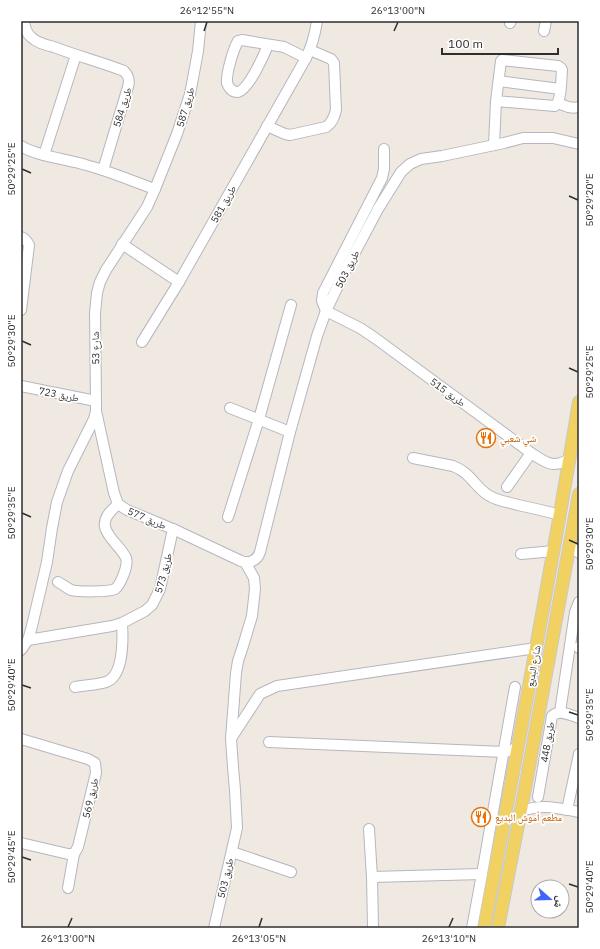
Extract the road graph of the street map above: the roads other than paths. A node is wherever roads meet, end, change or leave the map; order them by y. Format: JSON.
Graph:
{"nodes":[{"id":1,"x":24,"y":21,"type":"edge"},
{"id":2,"x":200,"y":21,"type":"edge"},
{"id":3,"x":317,"y":21,"type":"edge"},
{"id":4,"x":268,"y":45,"type":"junction"},
{"id":5,"x":308,"y":54,"type":"junction"},
{"id":6,"x":76,"y":55,"type":"junction"},
{"id":7,"x":499,"y":81,"type":"junction"},
{"id":8,"x":560,"y":89,"type":"junction"},
{"id":9,"x":496,"y":101,"type":"junction"},
{"id":10,"x":558,"y":103,"type":"junction"},
{"id":11,"x":579,"y":107,"type":"edge"},
{"id":12,"x":267,"y":126,"type":"junction"},
{"id":13,"x":579,"y":144,"type":"edge"},
{"id":14,"x":494,"y":145,"type":"junction"},
{"id":15,"x":21,"y":146,"type":"edge"},
{"id":16,"x":384,"y":149,"type":"dead end"},
{"id":17,"x":44,"y":155,"type":"junction"},
{"id":18,"x":103,"y":170,"type":"junction"},
{"id":19,"x":155,"y":189,"type":"junction"},
{"id":20,"x":21,"y":237,"type":"edge"},
{"id":21,"x":122,"y":244,"type":"junction"},
{"id":22,"x":179,"y":282,"type":"junction"},
{"id":23,"x":291,"y":305,"type":"dead end"},
{"id":24,"x":21,"y":310,"type":"edge"},
{"id":25,"x":326,"y":311,"type":"junction"},
{"id":26,"x":142,"y":342,"type":"dead end"},
{"id":27,"x":21,"y":386,"type":"edge"},
{"id":28,"x":579,"y":402,"type":"edge"},
{"id":29,"x":96,"y":406,"type":"junction"},
{"id":30,"x":230,"y":408,"type":"dead end"},
{"id":31,"x":259,"y":419,"type":"junction"},
{"id":32,"x":290,"y":432,"type":"junction"},
{"id":33,"x":531,"y":453,"type":"junction"},
{"id":34,"x":413,"y":458,"type":"dead end"},
{"id":35,"x":570,"y":458,"type":"junction"},
{"id":36,"x":507,"y":487,"type":"dead end"},
{"id":37,"x":579,"y":496,"type":"edge"},
{"id":38,"x":118,"y":504,"type":"junction"},
{"id":39,"x":560,"y":515,"type":"junction"},
{"id":40,"x":228,"y":517,"type":"dead end"},
{"id":41,"x":173,"y":529,"type":"junction"},
{"id":42,"x":574,"y":549,"type":"edge"},
{"id":43,"x":554,"y":551,"type":"junction"},
{"id":44,"x":521,"y":554,"type":"dead end"},
{"id":45,"x":245,"y":562,"type":"junction"},
{"id":46,"x":58,"y":582,"type":"dead end"},
{"id":47,"x":579,"y":602,"type":"edge"},
{"id":48,"x":122,"y":623,"type":"junction"},
{"id":49,"x":28,"y":640,"type":"junction"},
{"id":50,"x":536,"y":648,"type":"junction"},
{"id":51,"x":21,"y":650,"type":"edge"},
{"id":52,"x":75,"y":687,"type":"dead end"},
{"id":53,"x":515,"y":687,"type":"dead end"},
{"id":54,"x":560,"y":712,"type":"junction"},
{"id":55,"x":579,"y":718,"type":"edge"},
{"id":56,"x":21,"y":738,"type":"edge"},
{"id":57,"x":231,"y":739,"type":"junction"},
{"id":58,"x":269,"y":742,"type":"dead end"},
{"id":59,"x":519,"y":744,"type":"junction"},
{"id":60,"x":504,"y":752,"type":"junction"},
{"id":61,"x":579,"y":754,"type":"edge"},
{"id":62,"x":516,"y":760,"type":"junction"},
{"id":63,"x":524,"y":794,"type":"junction"},
{"id":64,"x":538,"y":797,"type":"dead end"},
{"id":65,"x":544,"y":806,"type":"junction"},
{"id":66,"x":567,"y":810,"type":"junction"},
{"id":67,"x":520,"y":812,"type":"junction"},
{"id":68,"x":579,"y":812,"type":"edge"},
{"id":69,"x":369,"y":829,"type":"dead end"},
{"id":70,"x":21,"y":843,"type":"edge"},
{"id":71,"x":232,"y":852,"type":"junction"},
{"id":72,"x":74,"y":854,"type":"junction"},
{"id":73,"x":291,"y":872,"type":"dead end"},
{"id":74,"x":482,"y":874,"type":"junction"},
{"id":75,"x":372,"y":877,"type":"junction"},
{"id":76,"x":68,"y":888,"type":"dead end"},
{"id":77,"x":499,"y":927,"type":"edge"},
{"id":78,"x":214,"y":928,"type":"edge"},
{"id":79,"x":373,"y":928,"type":"edge"},
{"id":80,"x":472,"y":928,"type":"edge"},
{"id":81,"x":484,"y":928,"type":"edge"}],
"edges":[{"from":1,"to":6,"type":"street","name":"طريق 584"},
{"from":2,"to":19,"type":"street","name":"طريق 587"},
{"from":3,"to":5,"type":"street","name":"طريق 581"},
{"from":4,"to":4,"type":"street"},
{"from":4,"to":5,"type":"street"},
{"from":5,"to":12,"type":"street","name":"طريق 581"},
{"from":5,"to":12,"type":"street"},
{"from":6,"to":17,"type":"street"},
{"from":6,"to":18,"type":"street","name":"طريق 584"},
{"from":7,"to":8,"type":"street"},
{"from":7,"to":8,"type":"street"},
{"from":7,"to":9,"type":"street"},
{"from":8,"to":10,"type":"street"},
{"from":9,"to":10,"type":"street"},
{"from":9,"to":14,"type":"street"},
{"from":10,"to":11,"type":"street"},
{"from":12,"to":22,"type":"street","name":"طريق 581"},
{"from":13,"to":14,"type":"street","name":"طريق 503"},
{"from":14,"to":25,"type":"street","name":"طريق 503"},
{"from":15,"to":17,"type":"street"},
{"from":16,"to":25,"type":"street"},
{"from":17,"to":18,"type":"street"},
{"from":18,"to":19,"type":"street"},
{"from":19,"to":21,"type":"street","name":"شارع 53"},
{"from":20,"to":24,"type":"street"},
{"from":21,"to":22,"type":"street"},
{"from":21,"to":29,"type":"street","name":"شارع 53"},
{"from":22,"to":26,"type":"street","name":"طريق 581"},
{"from":23,"to":31,"type":"street"},
{"from":25,"to":32,"type":"street","name":"طريق 503"},
{"from":25,"to":33,"type":"street","name":"طريق 515"},
{"from":27,"to":29,"type":"street","name":"طريق 723"},
{"from":28,"to":35,"type":"main road","name":"شارع البديع"},
{"from":29,"to":38,"type":"street","name":"طريق 577"},
{"from":29,"to":49,"type":"street","name":"شارع 53"},
{"from":30,"to":31,"type":"street"},
{"from":31,"to":32,"type":"street"},
{"from":31,"to":40,"type":"street"},
{"from":32,"to":45,"type":"street","name":"طريق 503"},
{"from":33,"to":35,"type":"street","name":"طريق 515"},
{"from":33,"to":36,"type":"street"},
{"from":34,"to":39,"type":"street"},
{"from":35,"to":39,"type":"main road","name":"شارع البديع"},
{"from":37,"to":42,"type":"main road","name":"شارع البديع"},
{"from":38,"to":41,"type":"street","name":"طريق 577"},
{"from":38,"to":46,"type":"street"},
{"from":39,"to":43,"type":"main road","name":"شارع البديع"},
{"from":41,"to":45,"type":"street","name":"طريق 577"},
{"from":41,"to":48,"type":"street","name":"طريق 573"},
{"from":42,"to":63,"type":"main road","name":"شارع البديع"},
{"from":43,"to":44,"type":"street"},
{"from":43,"to":50,"type":"main road","name":"شارع البديع"},
{"from":45,"to":57,"type":"street","name":"طريق 503"},
{"from":47,"to":54,"type":"street"},
{"from":48,"to":49,"type":"street","name":"طريق 573"},
{"from":48,"to":52,"type":"street"},
{"from":49,"to":51,"type":"street","name":"شارع 53"},
{"from":50,"to":57,"type":"street"},
{"from":50,"to":59,"type":"main road","name":"شارع البديع"},
{"from":53,"to":60,"type":"street"},
{"from":54,"to":55,"type":"street","name":"طريق 448"},
{"from":54,"to":64,"type":"street","name":"طريق 448"},
{"from":56,"to":72,"type":"street","name":"طريق 569"},
{"from":57,"to":71,"type":"street","name":"طريق 503"},
{"from":58,"to":60,"type":"street"},
{"from":59,"to":60,"type":"street"},
{"from":59,"to":62,"type":"main road","name":"شارع البديع"},
{"from":60,"to":62,"type":"street"},
{"from":60,"to":74,"type":"street"},
{"from":61,"to":66,"type":"street"},
{"from":62,"to":81,"type":"main road","name":"شارع البديع"},
{"from":63,"to":65,"type":"street"},
{"from":63,"to":67,"type":"main road","name":"شارع البديع"},
{"from":65,"to":66,"type":"street"},
{"from":65,"to":67,"type":"street"},
{"from":66,"to":68,"type":"street"},
{"from":67,"to":77,"type":"main road","name":"شارع البديع"},
{"from":69,"to":75,"type":"street"},
{"from":70,"to":72,"type":"street"},
{"from":71,"to":73,"type":"street"},
{"from":71,"to":78,"type":"street","name":"طريق 503"},
{"from":72,"to":76,"type":"street"},
{"from":74,"to":75,"type":"street"},
{"from":74,"to":80,"type":"street"},
{"from":75,"to":79,"type":"street"}]}
